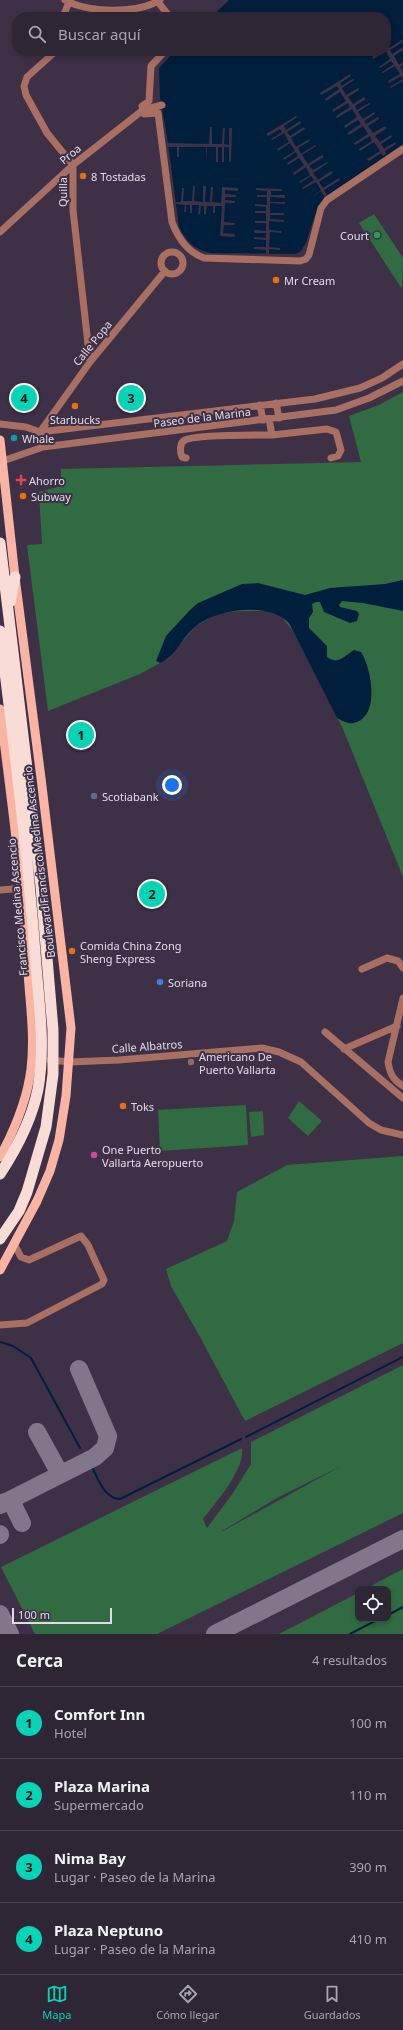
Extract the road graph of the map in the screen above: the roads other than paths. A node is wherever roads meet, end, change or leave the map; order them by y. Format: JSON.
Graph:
{"nodes":[{"id":1,"x":67,"y":1,"type":"edge"},
{"id":2,"x":159,"y":1,"type":"edge"},
{"id":3,"x":64,"y":12,"type":"edge"},
{"id":4,"x":167,"y":12,"type":"edge"},
{"id":5,"x":50,"y":56,"type":"edge"},
{"id":6,"x":160,"y":56,"type":"edge"},
{"id":7,"x":162,"y":105,"type":"dead end"},
{"id":8,"x":143,"y":110,"type":"junction"},
{"id":9,"x":403,"y":149,"type":"edge"},
{"id":10,"x":73,"y":165,"type":"junction"},
{"id":11,"x":0,"y":232,"type":"edge"},
{"id":12,"x":165,"y":271,"type":"dead end"},
{"id":13,"x":90,"y":362,"type":"junction"},
{"id":14,"x":403,"y":364,"type":"edge"},
{"id":15,"x":403,"y":382,"type":"edge"},
{"id":16,"x":276,"y":403,"type":"junction"},
{"id":17,"x":260,"y":405,"type":"junction"},
{"id":18,"x":279,"y":418,"type":"junction"},
{"id":19,"x":266,"y":420,"type":"junction"},
{"id":20,"x":0,"y":424,"type":"edge"},
{"id":21,"x":40,"y":432,"type":"junction"},
{"id":22,"x":272,"y":435,"type":"junction"},
{"id":23,"x":0,"y":440,"type":"edge"},
{"id":24,"x":43,"y":447,"type":"junction"},
{"id":25,"x":186,"y":458,"type":"dead end"},
{"id":26,"x":331,"y":458,"type":"dead end"},
{"id":27,"x":1,"y":462,"type":"edge"},
{"id":28,"x":0,"y":543,"type":"edge"},
{"id":29,"x":15,"y":577,"type":"junction"},
{"id":30,"x":8,"y":612,"type":"junction"},
{"id":31,"x":0,"y":631,"type":"edge"},
{"id":32,"x":0,"y":709,"type":"edge"},
{"id":33,"x":31,"y":887,"type":"junction"},
{"id":34,"x":0,"y":890,"type":"edge"},
{"id":35,"x":403,"y":968,"type":"edge"},
{"id":36,"x":362,"y":969,"type":"dead end"},
{"id":37,"x":403,"y":998,"type":"edge"},
{"id":38,"x":396,"y":1026,"type":"junction"},
{"id":39,"x":325,"y":1032,"type":"dead end"},
{"id":40,"x":344,"y":1049,"type":"junction"},
{"id":41,"x":42,"y":1060,"type":"junction"},
{"id":42,"x":70,"y":1062,"type":"junction"},
{"id":43,"x":394,"y":1080,"type":"junction"},
{"id":44,"x":388,"y":1086,"type":"junction"},
{"id":45,"x":403,"y":1086,"type":"edge"},
{"id":46,"x":403,"y":1098,"type":"edge"},
{"id":47,"x":403,"y":1135,"type":"edge"},
{"id":48,"x":0,"y":1157,"type":"edge"},
{"id":49,"x":0,"y":1174,"type":"edge"},
{"id":50,"x":0,"y":1239,"type":"edge"},
{"id":51,"x":14,"y":1244,"type":"junction"},
{"id":52,"x":0,"y":1270,"type":"edge"},
{"id":53,"x":0,"y":1325,"type":"edge"}],
"edges":[{"from":1,"to":2,"type":"street"},
{"from":1,"to":3,"type":"street"},
{"from":2,"to":4,"type":"street"},
{"from":5,"to":10,"type":"street","name":"Quilla"},
{"from":6,"to":8,"type":"street"},
{"from":7,"to":8,"type":"street","name":"Proa"},
{"from":8,"to":9,"type":"street"},
{"from":8,"to":10,"type":"street","name":"Proa"},
{"from":10,"to":11,"type":"street","name":"Proa"},
{"from":10,"to":13,"type":"street","name":"Quilla"},
{"from":12,"to":13,"type":"street","name":"Calle Popa"},
{"from":13,"to":21,"type":"street","name":"Calle Popa"},
{"from":14,"to":16,"type":"street","name":"Paseo de la Marina"},
{"from":15,"to":18,"type":"street","name":"Paseo de la Marina"},
{"from":16,"to":17,"type":"street","name":"Paseo de la Marina"},
{"from":16,"to":18,"type":"street"},
{"from":17,"to":19,"type":"street"},
{"from":17,"to":21,"type":"street","name":"Paseo de la Marina"},
{"from":18,"to":19,"type":"street","name":"Paseo de la Marina"},
{"from":19,"to":22,"type":"street"},
{"from":19,"to":24,"type":"street","name":"Paseo de la Marina"},
{"from":20,"to":21,"type":"street","name":"Paseo de la Marina"},
{"from":21,"to":24,"type":"street"},
{"from":22,"to":25,"type":"street"},
{"from":22,"to":26,"type":"street"},
{"from":23,"to":27,"type":"main road","name":"Boulevard Francisco Medina Ascencio"},
{"from":24,"to":27,"type":"street","name":"Paseo de la Marina"},
{"from":27,"to":29,"type":"main road","name":"Boulevard Francisco Medina Ascencio"},
{"from":28,"to":30,"type":"highway","name":"Francisco Medina Ascencio"},
{"from":29,"to":30,"type":"highway"},
{"from":29,"to":42,"type":"main road","name":"Boulevard Francisco Medina Ascencio"},
{"from":30,"to":33,"type":"highway","name":"Francisco Medina Ascencio"},
{"from":31,"to":33,"type":"highway","name":"Francisco Medina Ascencio"},
{"from":32,"to":33,"type":"main road","name":"Francisco Medina Ascencio"},
{"from":33,"to":34,"type":"street"},
{"from":33,"to":41,"type":"main road","name":"Francisco Medina Ascencio"},
{"from":33,"to":41,"type":"highway","name":"Francisco Medina Ascencio"},
{"from":35,"to":36,"type":"street"},
{"from":37,"to":38,"type":"street"},
{"from":38,"to":40,"type":"street"},
{"from":38,"to":43,"type":"street"},
{"from":39,"to":40,"type":"street"},
{"from":40,"to":44,"type":"street"},
{"from":41,"to":42,"type":"street","name":"Calle Albatros"},
{"from":41,"to":48,"type":"main road","name":"Francisco Medina Ascencio"},
{"from":41,"to":49,"type":"highway","name":"Francisco Medina Ascencio"},
{"from":41,"to":50,"type":"highway","name":"Francisco Medina Ascencio"},
{"from":42,"to":47,"type":"street","name":"Calle Albatros"},
{"from":42,"to":51,"type":"main road","name":"Boulevard Francisco Medina Ascencio"},
{"from":43,"to":44,"type":"street"},
{"from":43,"to":45,"type":"street"},
{"from":44,"to":46,"type":"street"},
{"from":51,"to":52,"type":"main road","name":"Boulevard Francisco Medina Ascencio"},
{"from":51,"to":53,"type":"street"}]}
